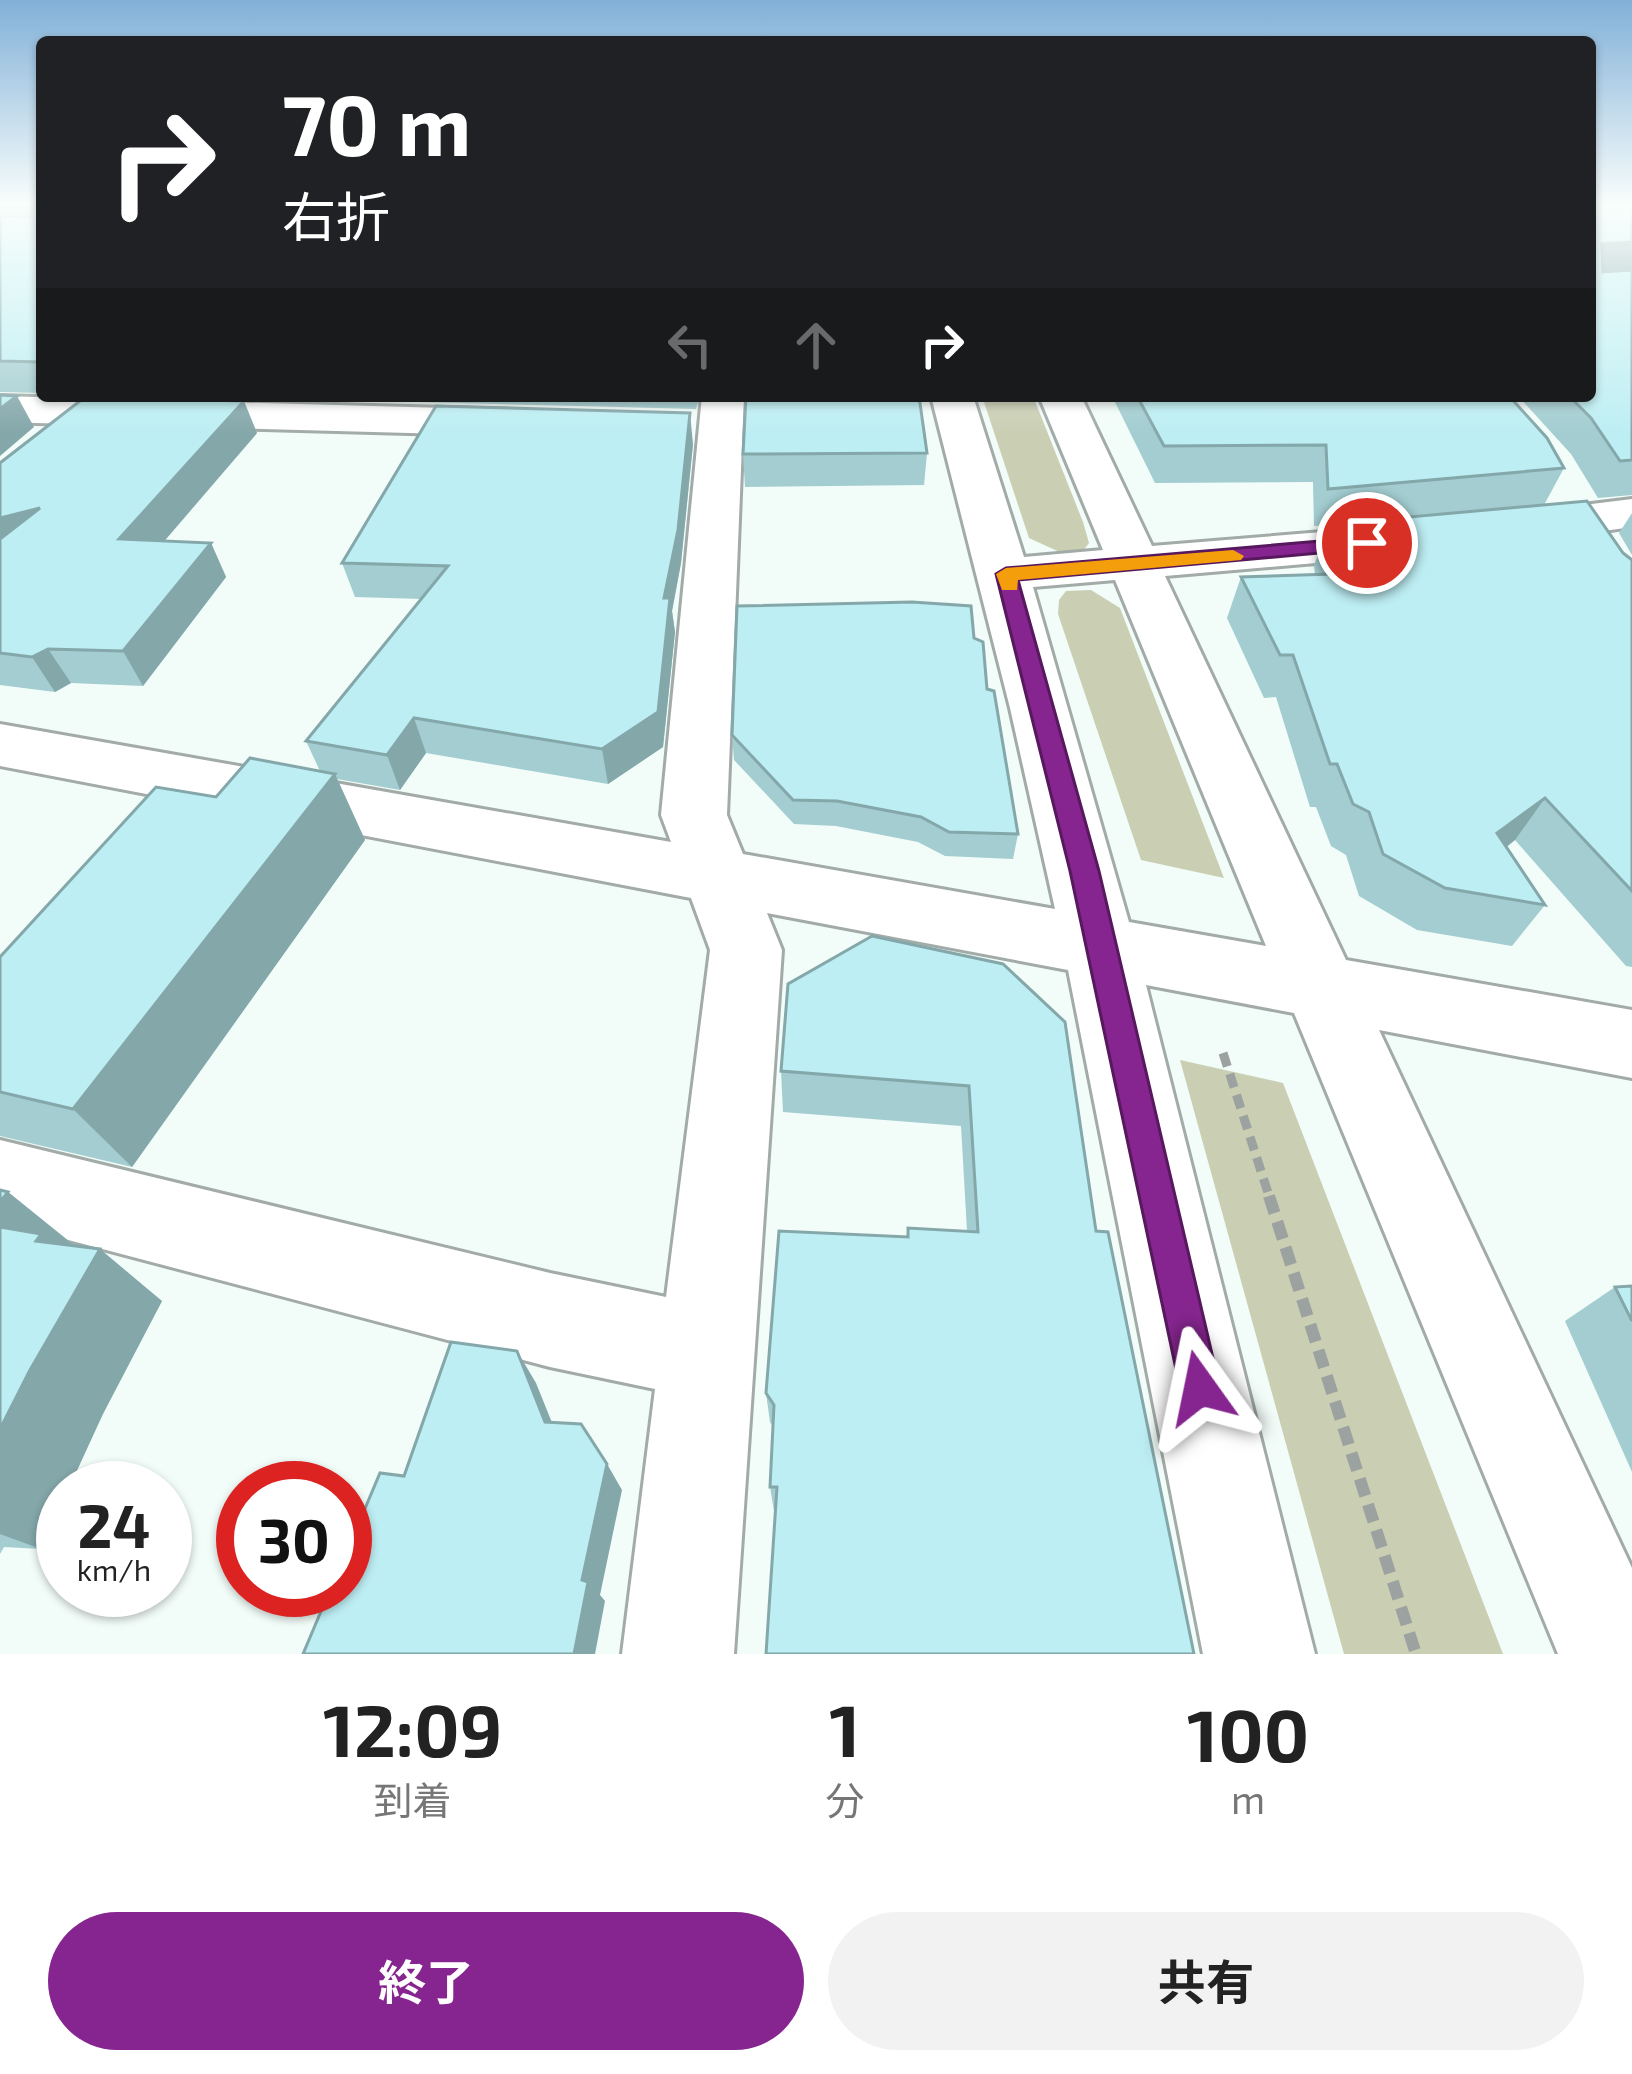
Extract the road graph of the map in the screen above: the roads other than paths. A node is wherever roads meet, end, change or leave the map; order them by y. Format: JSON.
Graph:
{"nodes":[{"id":1,"x":954,"y":402,"type":"edge"},
{"id":2,"x":1063,"y":402,"type":"edge"},
{"id":3,"x":98,"y":404,"type":"edge"},
{"id":4,"x":0,"y":409,"type":"edge"},
{"id":5,"x":707,"y":417,"type":"edge"},
{"id":6,"x":557,"y":424,"type":"edge"},
{"id":7,"x":34,"y":455,"type":"edge"},
{"id":8,"x":1571,"y":502,"type":"junction"},
{"id":9,"x":1632,"y":513,"type":"edge"},
{"id":10,"x":1134,"y":563,"type":"junction"},
{"id":11,"x":1608,"y":568,"type":"edge"},
{"id":12,"x":1006,"y":574,"type":"junction"},
{"id":13,"x":0,"y":745,"type":"edge"},
{"id":14,"x":720,"y":879,"type":"junction"},
{"id":15,"x":1102,"y":948,"type":"junction"},
{"id":16,"x":1321,"y":989,"type":"junction"},
{"id":17,"x":1632,"y":1044,"type":"edge"},
{"id":18,"x":0,"y":1180,"type":"edge"},
{"id":19,"x":708,"y":1352,"type":"junction"},
{"id":20,"x":678,"y":1654,"type":"edge"},
{"id":21,"x":1259,"y":1654,"type":"edge"},
{"id":22,"x":1614,"y":1654,"type":"edge"}],
"edges":[{"from":1,"to":12,"type":"street"},
{"from":2,"to":10,"type":"street"},
{"from":3,"to":4,"type":"street"},
{"from":3,"to":6,"type":"street"},
{"from":3,"to":7,"type":"street"},
{"from":5,"to":14,"type":"street"},
{"from":8,"to":9,"type":"street"},
{"from":8,"to":10,"type":"street"},
{"from":8,"to":11,"type":"street"},
{"from":10,"to":12,"type":"street"},
{"from":10,"to":16,"type":"street"},
{"from":12,"to":15,"type":"street"},
{"from":13,"to":14,"type":"street"},
{"from":14,"to":15,"type":"street"},
{"from":14,"to":19,"type":"street"},
{"from":15,"to":16,"type":"street"},
{"from":15,"to":21,"type":"street"},
{"from":16,"to":17,"type":"street"},
{"from":16,"to":22,"type":"street"},
{"from":18,"to":19,"type":"street"},
{"from":19,"to":20,"type":"street"}]}
